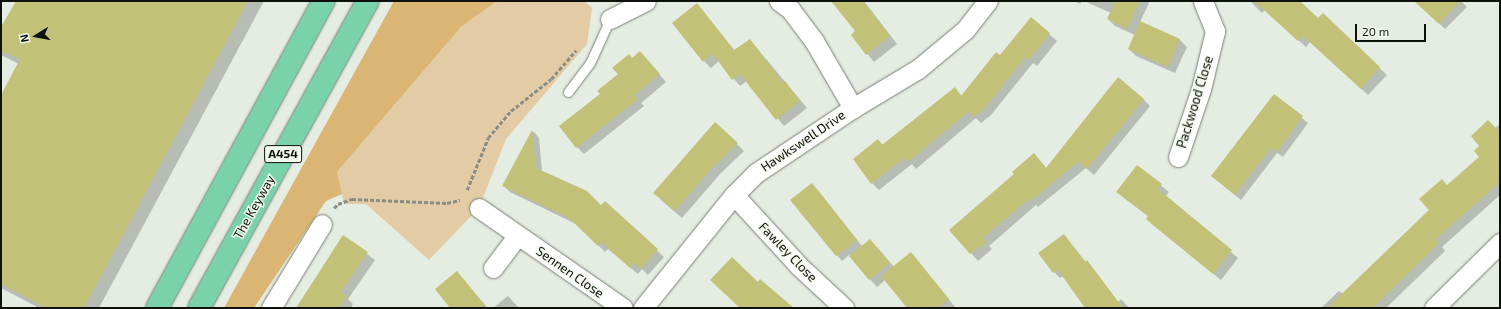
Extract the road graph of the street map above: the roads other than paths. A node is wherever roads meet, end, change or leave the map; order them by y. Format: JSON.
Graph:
{"nodes":[{"id":1,"x":324,"y":1,"type":"edge"},
{"id":2,"x":368,"y":1,"type":"edge"},
{"id":3,"x":646,"y":1,"type":"edge"},
{"id":4,"x":779,"y":1,"type":"edge"},
{"id":5,"x":988,"y":1,"type":"edge"},
{"id":6,"x":1203,"y":1,"type":"edge"},
{"id":7,"x":610,"y":19,"type":"joint"},
{"id":8,"x":568,"y":92,"type":"dead end"},
{"id":9,"x":853,"y":108,"type":"junction"},
{"id":10,"x":1178,"y":157,"type":"dead end"},
{"id":11,"x":734,"y":195,"type":"junction"},
{"id":12,"x":472,"y":203,"type":"road end"},
{"id":13,"x":322,"y":224,"type":"road end"},
{"id":14,"x":518,"y":235,"type":"junction"},
{"id":15,"x":1500,"y":243,"type":"edge"},
{"id":16,"x":493,"y":268,"type":"dead end"},
{"id":17,"x":157,"y":308,"type":"edge"},
{"id":18,"x":199,"y":308,"type":"edge"},
{"id":19,"x":271,"y":308,"type":"edge"},
{"id":20,"x":623,"y":308,"type":"edge"},
{"id":21,"x":643,"y":308,"type":"edge"},
{"id":22,"x":844,"y":308,"type":"edge"},
{"id":23,"x":1434,"y":308,"type":"edge"}],
"edges":[{"from":1,"to":17,"type":"highway","number":"A454"},
{"from":2,"to":18,"type":"highway","name":"The Keyway","number":"A454"},
{"from":3,"to":7,"type":"street"},
{"from":4,"to":9,"type":"street"},
{"from":5,"to":9,"type":"street","name":"Hawkswell Drive"},
{"from":6,"to":10,"type":"street","name":"Packwood Close"},
{"from":7,"to":8,"type":"lane"},
{"from":9,"to":11,"type":"street","name":"Hawkswell Drive"},
{"from":11,"to":21,"type":"street","name":"Hawkswell Drive"},
{"from":11,"to":22,"type":"street","name":"Fawley Close"},
{"from":12,"to":14,"type":"street","name":"Sennen Close"},
{"from":13,"to":19,"type":"street"},
{"from":14,"to":16,"type":"street"},
{"from":14,"to":20,"type":"street","name":"Sennen Close"},
{"from":15,"to":23,"type":"street"}]}
